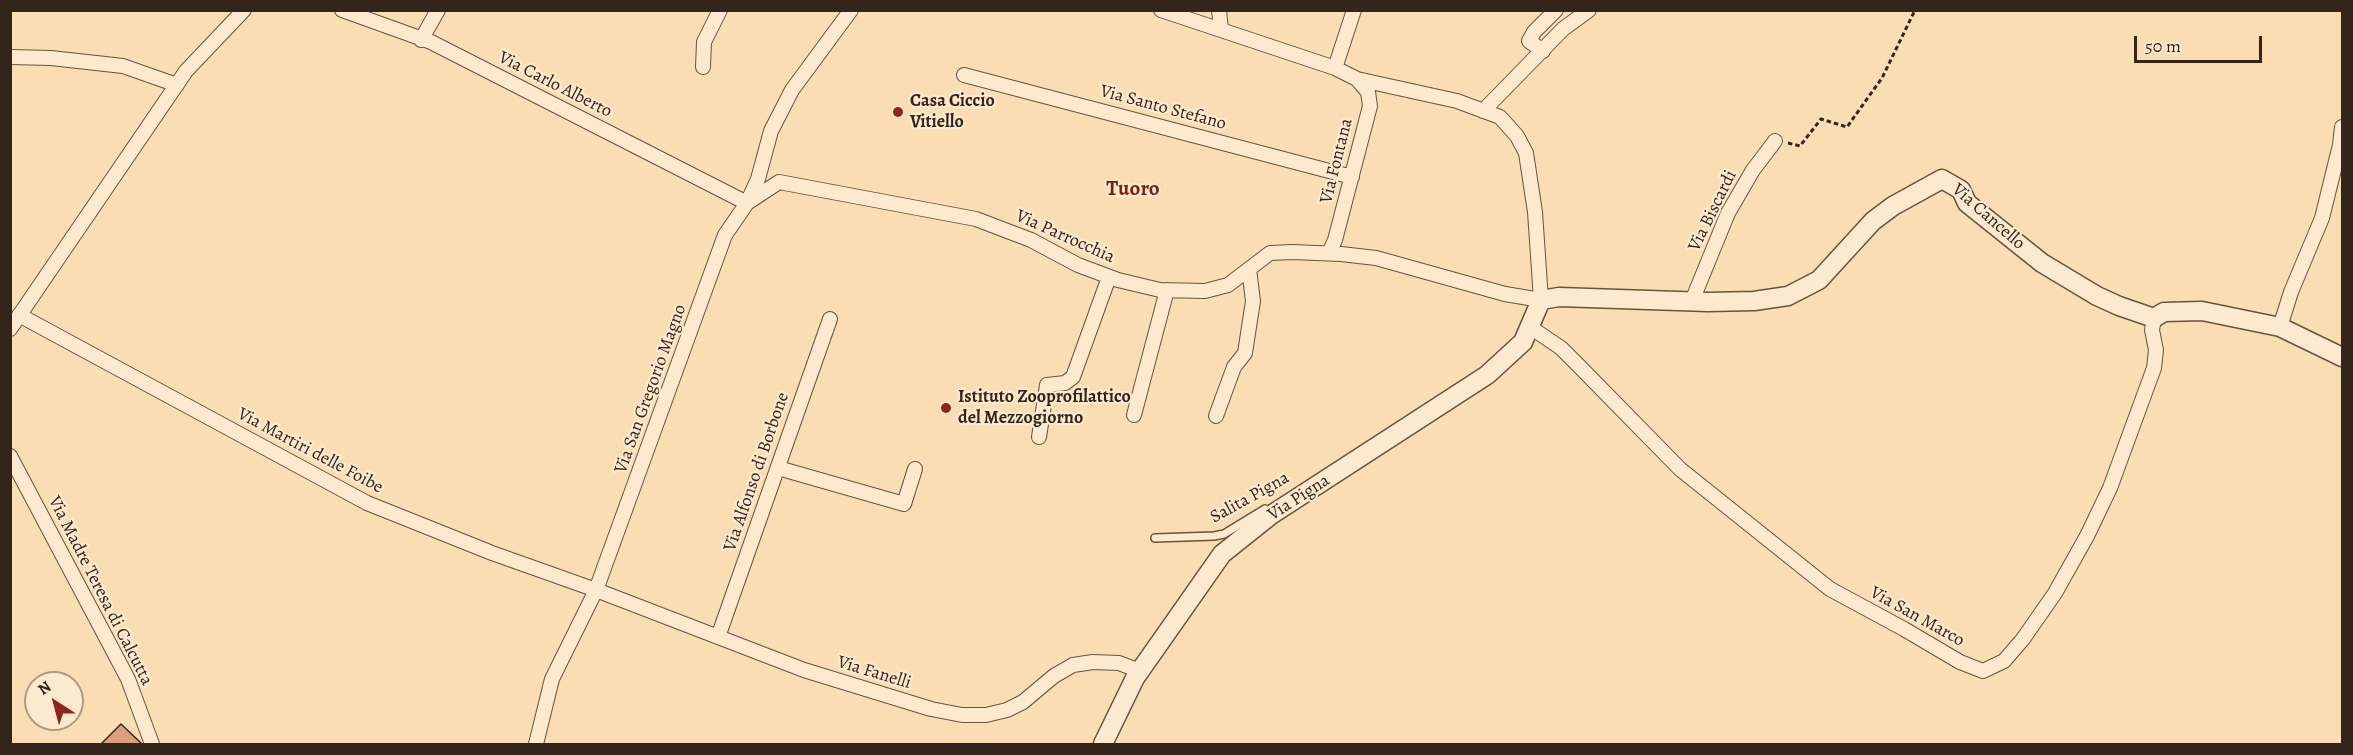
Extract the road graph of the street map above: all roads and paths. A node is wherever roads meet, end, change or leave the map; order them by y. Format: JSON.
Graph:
{"nodes":[{"id":1,"x":244,"y":10,"type":"edge"},
{"id":2,"x":342,"y":10,"type":"edge"},
{"id":3,"x":438,"y":10,"type":"edge"},
{"id":4,"x":720,"y":10,"type":"edge"},
{"id":5,"x":851,"y":10,"type":"edge"},
{"id":6,"x":1161,"y":10,"type":"edge"},
{"id":7,"x":1219,"y":10,"type":"edge"},
{"id":8,"x":1354,"y":10,"type":"edge"},
{"id":9,"x":1556,"y":10,"type":"edge"},
{"id":10,"x":1589,"y":10,"type":"edge"},
{"id":11,"x":1915,"y":10,"type":"edge"},
{"id":12,"x":1221,"y":30,"type":"junction"},
{"id":13,"x":421,"y":40,"type":"junction"},
{"id":14,"x":1543,"y":51,"type":"junction"},
{"id":15,"x":10,"y":57,"type":"edge"},
{"id":16,"x":704,"y":67,"type":"dead end"},
{"id":17,"x":1335,"y":68,"type":"junction"},
{"id":18,"x":964,"y":75,"type":"dead end"},
{"id":19,"x":1357,"y":79,"type":"junction"},
{"id":20,"x":177,"y":85,"type":"junction"},
{"id":21,"x":1483,"y":111,"type":"junction"},
{"id":22,"x":2343,"y":127,"type":"edge"},
{"id":23,"x":1775,"y":141,"type":"joint"},
{"id":24,"x":1352,"y":177,"type":"junction"},
{"id":25,"x":747,"y":203,"type":"junction"},
{"id":26,"x":1329,"y":253,"type":"junction"},
{"id":27,"x":1249,"y":269,"type":"junction"},
{"id":28,"x":1109,"y":277,"type":"junction"},
{"id":29,"x":1167,"y":290,"type":"junction"},
{"id":30,"x":1541,"y":300,"type":"junction"},
{"id":31,"x":1692,"y":302,"type":"junction"},
{"id":32,"x":19,"y":315,"type":"junction"},
{"id":33,"x":2154,"y":318,"type":"junction"},
{"id":34,"x":830,"y":319,"type":"dead end"},
{"id":35,"x":1530,"y":327,"type":"junction"},
{"id":36,"x":2280,"y":327,"type":"junction"},
{"id":37,"x":10,"y":329,"type":"edge"},
{"id":38,"x":2343,"y":357,"type":"edge"},
{"id":39,"x":1134,"y":415,"type":"dead end"},
{"id":40,"x":1216,"y":416,"type":"dead end"},
{"id":41,"x":1039,"y":437,"type":"dead end"},
{"id":42,"x":10,"y":456,"type":"edge"},
{"id":43,"x":1355,"y":462,"type":"junction"},
{"id":44,"x":778,"y":468,"type":"junction"},
{"id":45,"x":915,"y":469,"type":"dead end"},
{"id":46,"x":1155,"y":538,"type":"dead end"},
{"id":47,"x":596,"y":590,"type":"junction"},
{"id":48,"x":718,"y":637,"type":"junction"},
{"id":49,"x":1140,"y":670,"type":"junction"},
{"id":50,"x":152,"y":744,"type":"edge"},
{"id":51,"x":536,"y":744,"type":"edge"},
{"id":52,"x":1103,"y":744,"type":"edge"}],
"edges":[{"from":1,"to":20,"type":"street"},
{"from":2,"to":13,"type":"street","name":"Via Carlo Alberto"},
{"from":3,"to":13,"type":"street"},
{"from":4,"to":16,"type":"street"},
{"from":5,"to":25,"type":"street"},
{"from":6,"to":12,"type":"street"},
{"from":7,"to":12,"type":"street"},
{"from":8,"to":17,"type":"street"},
{"from":9,"to":14,"type":"street"},
{"from":10,"to":14,"type":"street"},
{"from":11,"to":23,"type":"path"},
{"from":12,"to":17,"type":"street"},
{"from":13,"to":25,"type":"street","name":"Via Carlo Alberto"},
{"from":14,"to":21,"type":"street"},
{"from":15,"to":20,"type":"street"},
{"from":17,"to":19,"type":"street"},
{"from":18,"to":24,"type":"street","name":"Via Santo Stefano"},
{"from":19,"to":21,"type":"street"},
{"from":19,"to":24,"type":"street","name":"Via Fontana"},
{"from":20,"to":32,"type":"street"},
{"from":21,"to":30,"type":"street"},
{"from":22,"to":36,"type":"street"},
{"from":23,"to":31,"type":"street","name":"Via Biscardi"},
{"from":24,"to":26,"type":"street","name":"Via Fontana"},
{"from":25,"to":28,"type":"street","name":"Via Parrocchia"},
{"from":25,"to":47,"type":"street","name":"Via San Gregorio Magno"},
{"from":26,"to":27,"type":"street","name":"Via Parrocchia"},
{"from":26,"to":30,"type":"street","name":"Via Parrocchia"},
{"from":27,"to":29,"type":"street","name":"Via Parrocchia"},
{"from":27,"to":40,"type":"street"},
{"from":28,"to":29,"type":"street","name":"Via Parrocchia"},
{"from":28,"to":41,"type":"street"},
{"from":29,"to":39,"type":"street"},
{"from":30,"to":31,"type":"street","name":"Via Cancello"},
{"from":30,"to":35,"type":"street","name":"Via Pigna"},
{"from":31,"to":33,"type":"street","name":"Via Cancello"},
{"from":32,"to":37,"type":"street"},
{"from":32,"to":47,"type":"street","name":"Via Martiri delle Foibe"},
{"from":33,"to":35,"type":"street","name":"Via San Marco"},
{"from":33,"to":36,"type":"street"},
{"from":34,"to":44,"type":"street","name":"Via Alfonso di Borbone"},
{"from":35,"to":43,"type":"street","name":"Via Pigna"},
{"from":36,"to":38,"type":"street"},
{"from":42,"to":50,"type":"street","name":"Via Madre Teresa di Calcutta"},
{"from":43,"to":46,"type":"lane","name":"Salita Pigna"},
{"from":43,"to":49,"type":"street","name":"Via Pigna"},
{"from":44,"to":45,"type":"street"},
{"from":44,"to":48,"type":"street","name":"Via Alfonso di Borbone"},
{"from":47,"to":48,"type":"street","name":"Via Fanelli"},
{"from":47,"to":51,"type":"street","name":"Via San Gregorio Magno"},
{"from":48,"to":49,"type":"street","name":"Via Fanelli"},
{"from":49,"to":52,"type":"street","name":"Via Pigna"}]}
